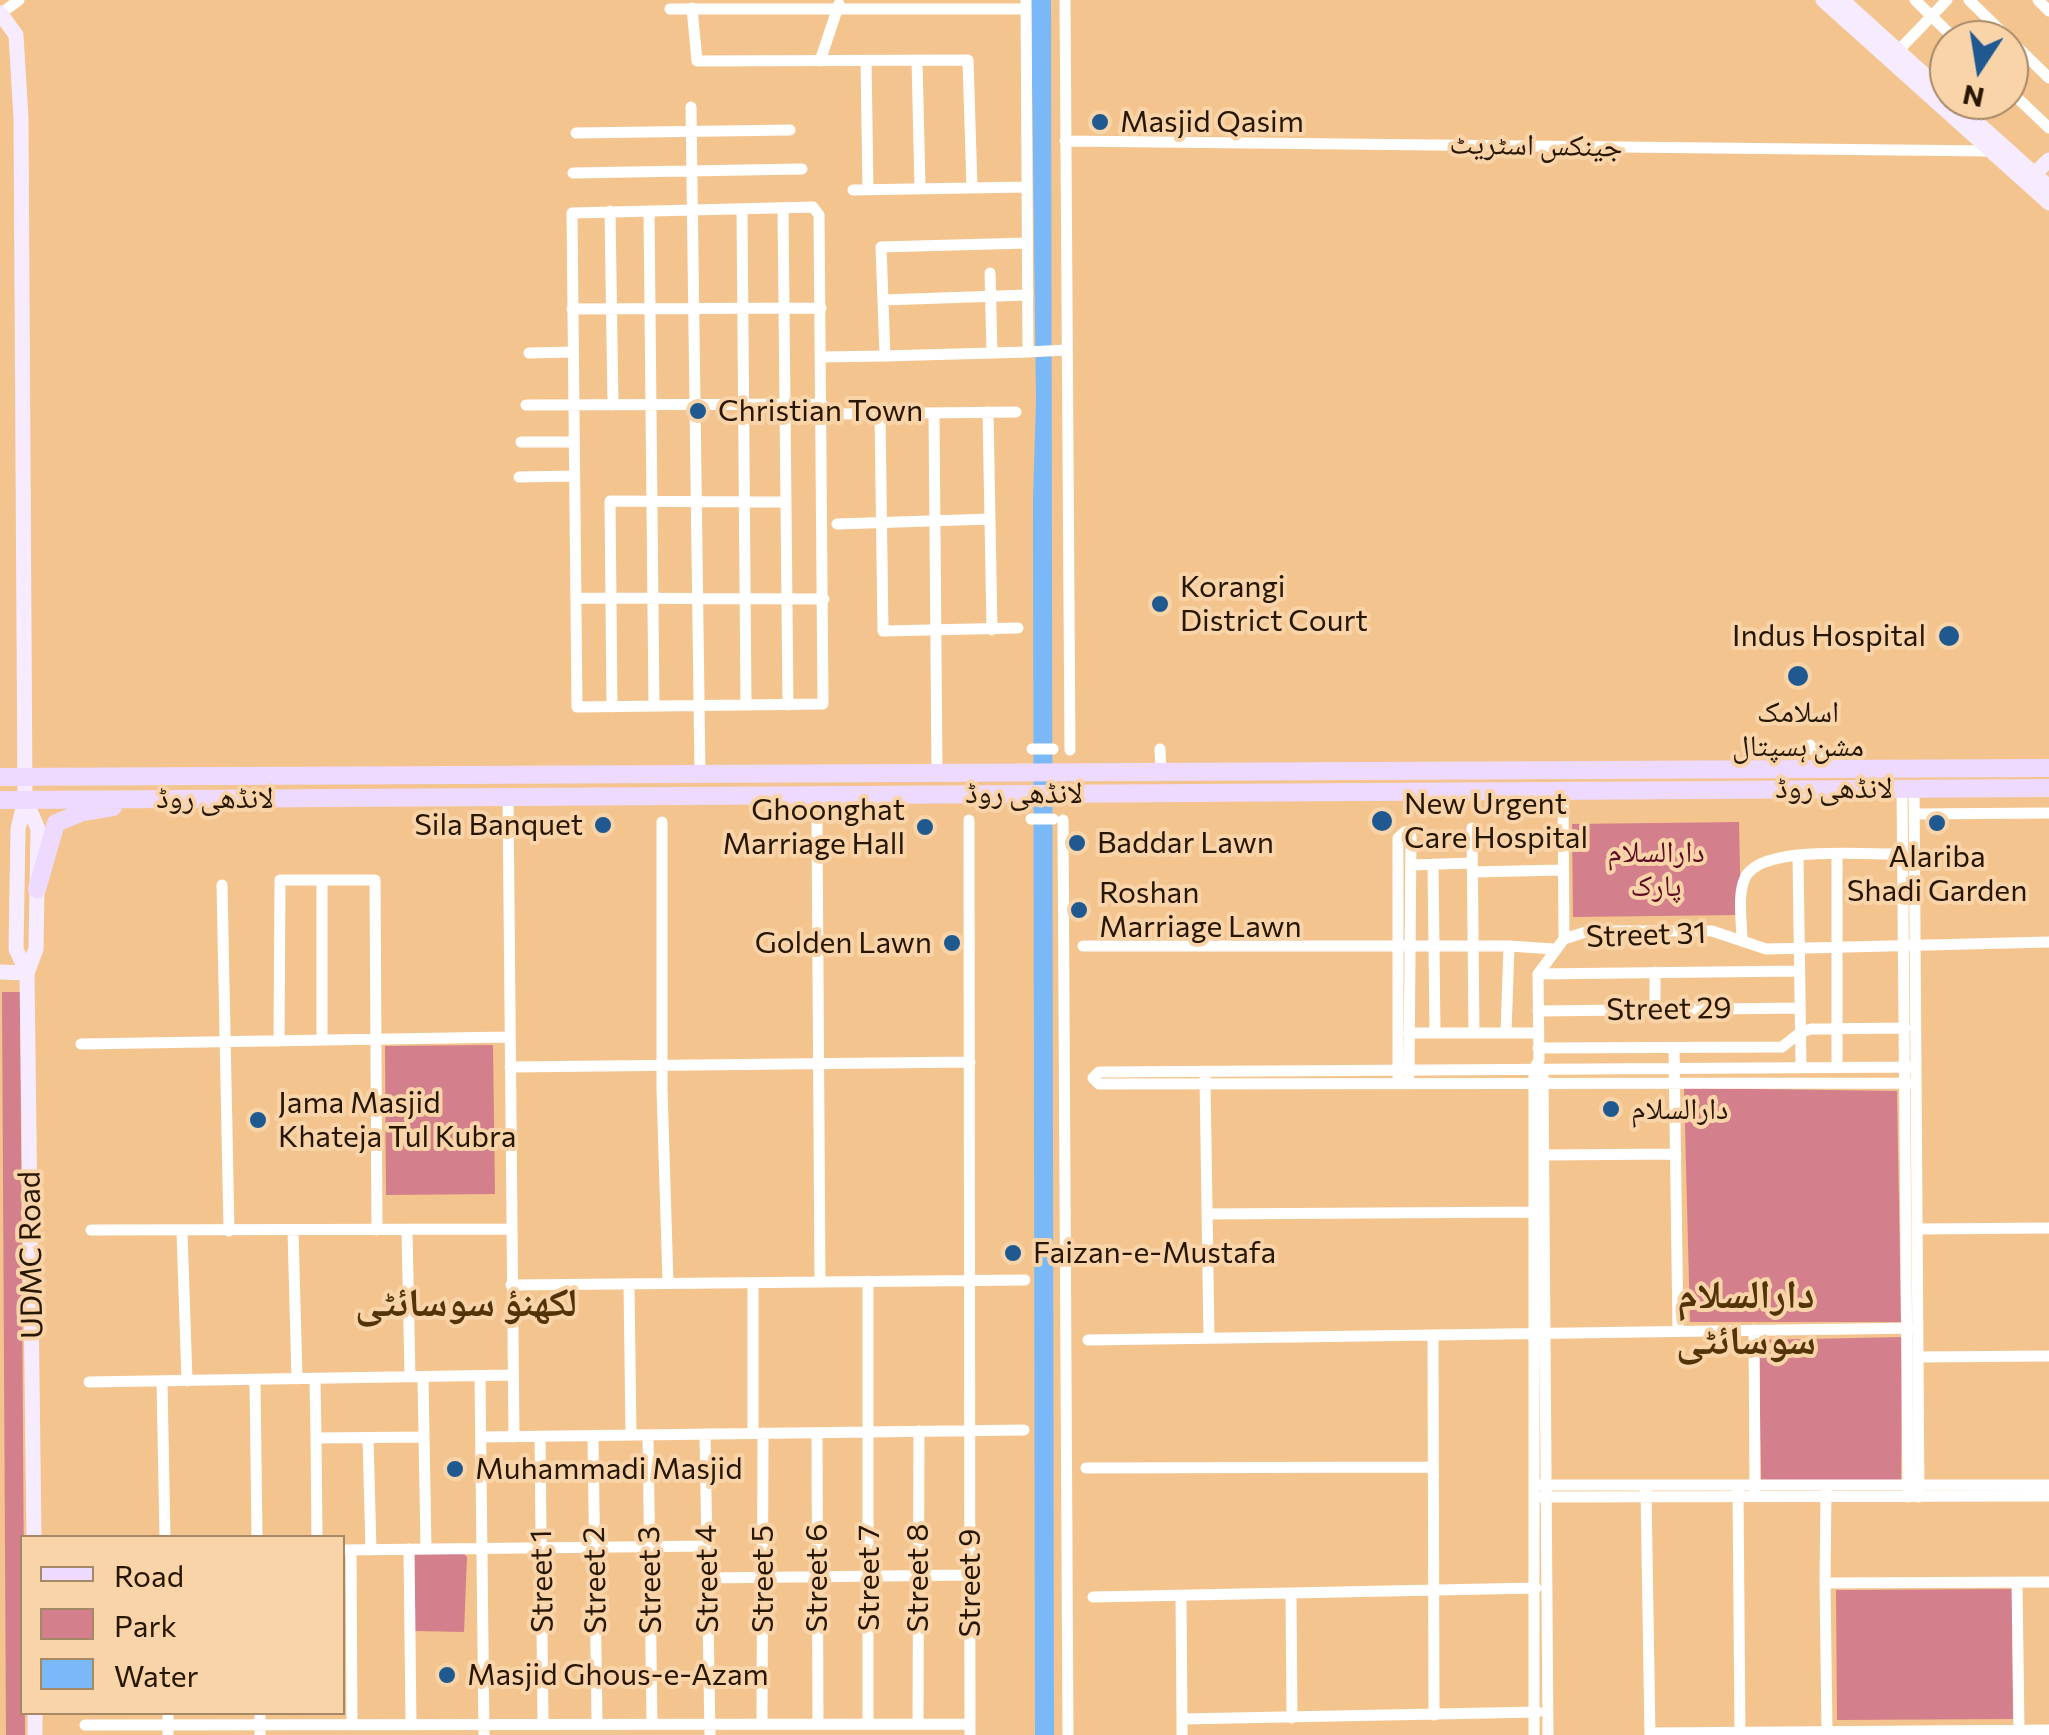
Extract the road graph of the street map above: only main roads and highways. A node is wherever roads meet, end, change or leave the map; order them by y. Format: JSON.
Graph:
{"nodes":[{"id":1,"x":1823,"y":0,"type":"edge"},
{"id":2,"x":1842,"y":0,"type":"edge"},
{"id":3,"x":0,"y":14,"type":"edge"},
{"id":4,"x":1929,"y":78,"type":"edge"},
{"id":5,"x":1972,"y":120,"type":"edge"},
{"id":6,"x":2000,"y":150,"type":"junction"},
{"id":7,"x":2049,"y":160,"type":"edge"},
{"id":8,"x":2030,"y":178,"type":"junction"},
{"id":9,"x":2049,"y":187,"type":"edge"},
{"id":10,"x":2049,"y":203,"type":"edge"},
{"id":11,"x":2049,"y":768,"type":"edge"},
{"id":12,"x":24,"y":776,"type":"junction"},
{"id":13,"x":56,"y":776,"type":"junction"},
{"id":14,"x":0,"y":778,"type":"edge"},
{"id":15,"x":2049,"y":788,"type":"edge"},
{"id":16,"x":198,"y":798,"type":"junction"},
{"id":17,"x":25,"y":799,"type":"junction"},
{"id":18,"x":57,"y":799,"type":"junction"},
{"id":19,"x":0,"y":800,"type":"edge"},
{"id":20,"x":37,"y":889,"type":"junction"},
{"id":21,"x":0,"y":972,"type":"edge"},
{"id":22,"x":26,"y":973,"type":"junction"},
{"id":23,"x":34,"y":1535,"type":"edge"}],
"edges":[{"from":1,"to":6,"type":"main road"},
{"from":2,"to":4,"type":"main road"},
{"from":3,"to":12,"type":"main road"},
{"from":5,"to":6,"type":"main road"},
{"from":6,"to":8,"type":"main road"},
{"from":7,"to":8,"type":"main road"},
{"from":8,"to":9,"type":"main road"},
{"from":8,"to":10,"type":"main road"},
{"from":11,"to":13,"type":"main road","name":"لانڈھی روڈ"},
{"from":12,"to":13,"type":"main road","name":"لانڈھی روڈ"},
{"from":12,"to":14,"type":"main road","name":"لانڈھی روڈ"},
{"from":12,"to":17,"type":"main road"},
{"from":13,"to":18,"type":"main road"},
{"from":15,"to":16,"type":"main road","name":"لانڈھی روڈ"},
{"from":16,"to":18,"type":"main road","name":"لانڈھی روڈ"},
{"from":16,"to":20,"type":"main road"},
{"from":17,"to":18,"type":"main road","name":"لانڈھی روڈ"},
{"from":17,"to":19,"type":"main road","name":"لانڈھی روڈ"},
{"from":17,"to":20,"type":"main road"},
{"from":17,"to":22,"type":"main road"},
{"from":20,"to":22,"type":"main road"},
{"from":21,"to":22,"type":"main road"},
{"from":22,"to":23,"type":"main road","name":"UDMC Road"}]}
